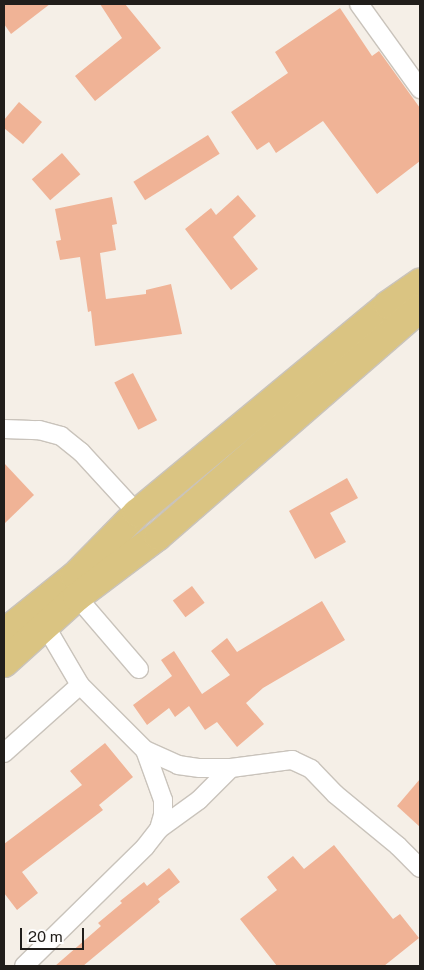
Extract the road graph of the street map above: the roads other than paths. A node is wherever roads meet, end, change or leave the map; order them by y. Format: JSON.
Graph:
{"nodes":[{"id":1,"x":359,"y":4,"type":"edge"},
{"id":2,"x":420,"y":90,"type":"edge"},
{"id":3,"x":420,"y":283,"type":"edge"},
{"id":4,"x":420,"y":308,"type":"edge"},
{"id":5,"x":4,"y":429,"type":"edge"},
{"id":6,"x":137,"y":513,"type":"junction"},
{"id":7,"x":77,"y":597,"type":"junction"},
{"id":8,"x":7,"y":627,"type":"edge"},
{"id":9,"x":46,"y":627,"type":"junction"},
{"id":10,"x":4,"y":663,"type":"edge"},
{"id":11,"x":139,"y":669,"type":"dead end"},
{"id":12,"x":80,"y":685,"type":"junction"},
{"id":13,"x":145,"y":750,"type":"junction"},
{"id":14,"x":4,"y":753,"type":"edge"},
{"id":15,"x":231,"y":768,"type":"junction"},
{"id":16,"x":160,"y":829,"type":"junction"},
{"id":17,"x":420,"y":868,"type":"edge"},
{"id":18,"x":24,"y":966,"type":"edge"}],
"edges":[{"from":1,"to":2,"type":"street"},
{"from":3,"to":6,"type":"main road"},
{"from":4,"to":7,"type":"main road"},
{"from":5,"to":6,"type":"street"},
{"from":6,"to":8,"type":"main road"},
{"from":7,"to":9,"type":"main road"},
{"from":7,"to":11,"type":"street"},
{"from":9,"to":10,"type":"main road"},
{"from":9,"to":12,"type":"street"},
{"from":12,"to":13,"type":"street"},
{"from":12,"to":14,"type":"street"},
{"from":13,"to":15,"type":"street"},
{"from":13,"to":16,"type":"street"},
{"from":15,"to":16,"type":"street"},
{"from":15,"to":17,"type":"street"},
{"from":16,"to":18,"type":"street"}]}
